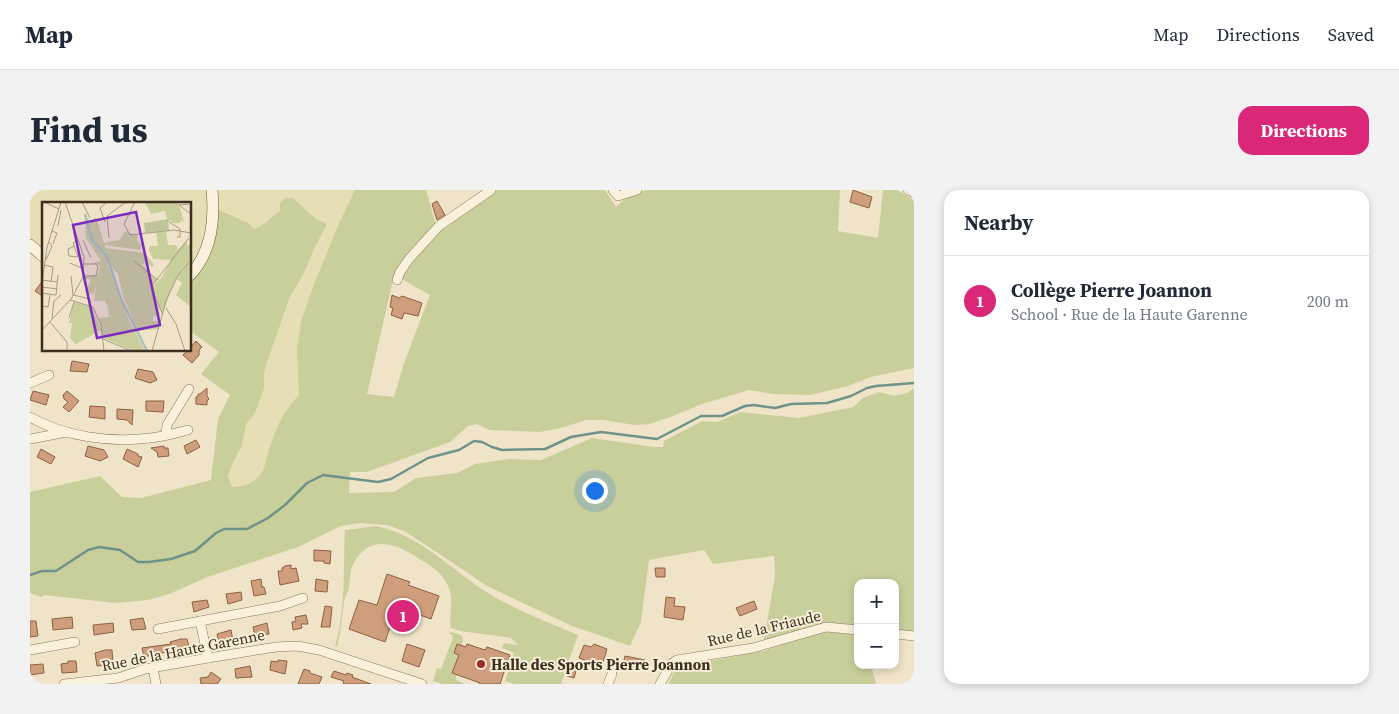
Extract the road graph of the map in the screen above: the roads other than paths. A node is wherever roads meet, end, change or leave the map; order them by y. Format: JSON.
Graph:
{"nodes":[{"id":1,"x":212,"y":190,"type":"edge"},
{"id":2,"x":491,"y":190,"type":"edge"},
{"id":3,"x":613,"y":190,"type":"edge"},
{"id":4,"x":637,"y":190,"type":"edge"},
{"id":5,"x":908,"y":190,"type":"edge"},
{"id":6,"x":914,"y":193,"type":"edge"},
{"id":7,"x":30,"y":245,"type":"edge"},
{"id":8,"x":42,"y":255,"type":"edge"},
{"id":9,"x":191,"y":274,"type":"edge"},
{"id":10,"x":397,"y":280,"type":"dead end"},
{"id":11,"x":49,"y":375,"type":"dead end"},
{"id":12,"x":30,"y":383,"type":"edge"},
{"id":13,"x":190,"y":389,"type":"dead end"},
{"id":14,"x":33,"y":418,"type":"edge"},
{"id":15,"x":188,"y":430,"type":"dead end"},
{"id":16,"x":66,"y":432,"type":"junction"},
{"id":17,"x":166,"y":435,"type":"junction"},
{"id":18,"x":30,"y":439,"type":"edge"},
{"id":19,"x":303,"y":598,"type":"dead end"},
{"id":20,"x":200,"y":621,"type":"junction"},
{"id":21,"x":158,"y":629,"type":"dead end"},
{"id":22,"x":854,"y":630,"type":"edge"},
{"id":23,"x":899,"y":634,"type":"edge"},
{"id":24,"x":914,"y":636,"type":"edge"},
{"id":25,"x":75,"y":642,"type":"dead end"},
{"id":26,"x":30,"y":650,"type":"edge"},
{"id":27,"x":208,"y":658,"type":"junction"},
{"id":28,"x":153,"y":668,"type":"junction"},
{"id":29,"x":612,"y":674,"type":"dead end"},
{"id":30,"x":64,"y":684,"type":"edge"},
{"id":31,"x":156,"y":684,"type":"edge"},
{"id":32,"x":422,"y":684,"type":"edge"},
{"id":33,"x":608,"y":684,"type":"edge"},
{"id":34,"x":660,"y":684,"type":"edge"}],
"edges":[{"from":1,"to":9,"type":"main road"},
{"from":2,"to":10,"type":"street"},
{"from":3,"to":4,"type":"street"},
{"from":5,"to":6,"type":"street"},
{"from":7,"to":8,"type":"main road"},
{"from":11,"to":12,"type":"street"},
{"from":13,"to":17,"type":"street"},
{"from":14,"to":16,"type":"street"},
{"from":14,"to":18,"type":"street"},
{"from":15,"to":17,"type":"street"},
{"from":16,"to":17,"type":"street"},
{"from":16,"to":18,"type":"street"},
{"from":19,"to":20,"type":"street"},
{"from":20,"to":21,"type":"street"},
{"from":20,"to":27,"type":"street"},
{"from":22,"to":34,"type":"street","name":"Rue de la Friaude"},
{"from":23,"to":24,"type":"street"},
{"from":25,"to":26,"type":"street"},
{"from":27,"to":28,"type":"street","name":"Rue de la Haute Garenne"},
{"from":27,"to":32,"type":"street","name":"Rue de la Haute Garenne"},
{"from":28,"to":30,"type":"street","name":"Rue de la Haute Garenne"},
{"from":28,"to":31,"type":"street"},
{"from":29,"to":33,"type":"street"}]}
